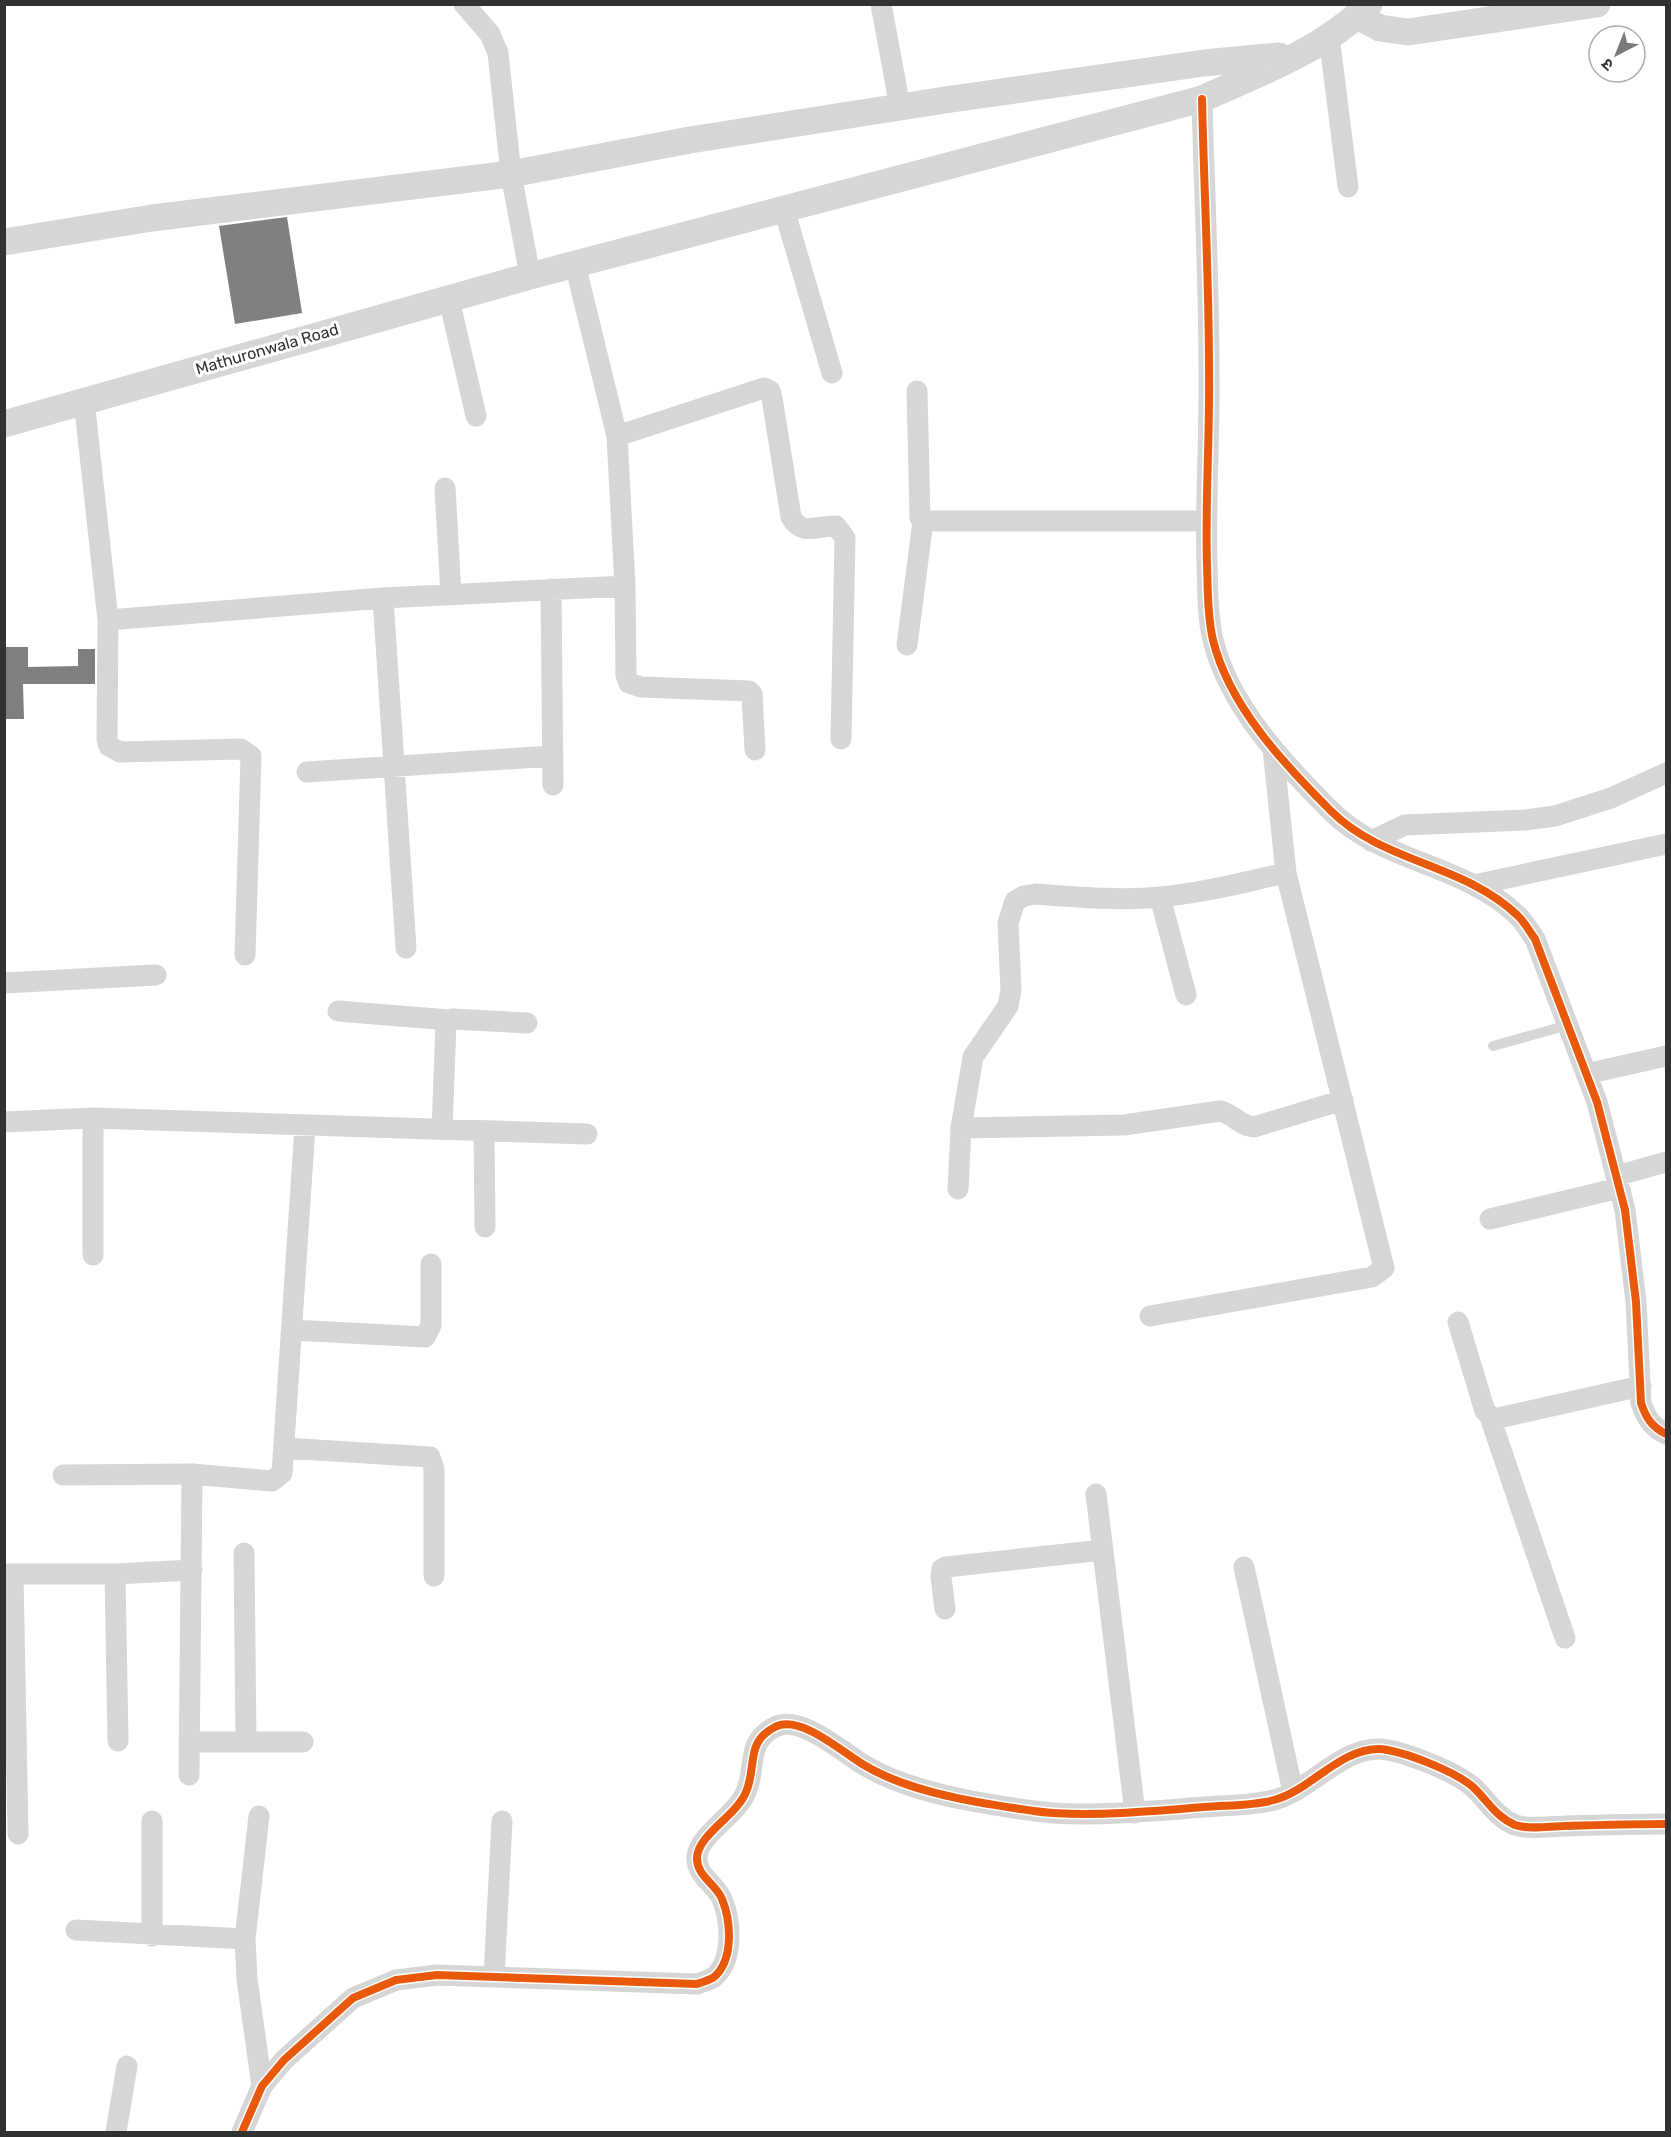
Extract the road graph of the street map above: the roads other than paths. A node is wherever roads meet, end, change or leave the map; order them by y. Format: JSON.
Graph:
{"nodes":[{"id":1,"x":464,"y":4,"type":"edge"},
{"id":2,"x":881,"y":4,"type":"edge"},
{"id":3,"x":1597,"y":4,"type":"edge"},
{"id":4,"x":1363,"y":10,"type":"edge"},
{"id":5,"x":1329,"y":36,"type":"junction"},
{"id":6,"x":1299,"y":54,"type":"junction"},
{"id":7,"x":1202,"y":99,"type":"junction"},
{"id":8,"x":900,"y":107,"type":"junction"},
{"id":9,"x":511,"y":174,"type":"junction"},
{"id":10,"x":1348,"y":187,"type":"dead end"},
{"id":11,"x":784,"y":209,"type":"junction"},
{"id":12,"x":4,"y":242,"type":"edge"},
{"id":13,"x":575,"y":264,"type":"junction"},
{"id":14,"x":530,"y":276,"type":"junction"},
{"id":15,"x":449,"y":298,"type":"junction"},
{"id":16,"x":832,"y":373,"type":"dead end"},
{"id":17,"x":917,"y":391,"type":"dead end"},
{"id":18,"x":84,"y":400,"type":"junction"},
{"id":19,"x":476,"y":416,"type":"dead end"},
{"id":20,"x":4,"y":424,"type":"edge"},
{"id":21,"x":617,"y":436,"type":"junction"},
{"id":22,"x":445,"y":488,"type":"dead end"},
{"id":23,"x":923,"y":521,"type":"junction"},
{"id":24,"x":1206,"y":521,"type":"junction"},
{"id":25,"x":625,"y":586,"type":"junction"},
{"id":26,"x":550,"y":589,"type":"junction"},
{"id":27,"x":451,"y":594,"type":"junction"},
{"id":28,"x":383,"y":598,"type":"junction"},
{"id":29,"x":108,"y":620,"type":"junction"},
{"id":30,"x":907,"y":645,"type":"dead end"},
{"id":31,"x":841,"y":739,"type":"dead end"},
{"id":32,"x":1273,"y":749,"type":"junction"},
{"id":33,"x":755,"y":750,"type":"dead end"},
{"id":34,"x":552,"y":756,"type":"junction"},
{"id":35,"x":394,"y":766,"type":"junction"},
{"id":36,"x":307,"y":772,"type":"dead end"},
{"id":37,"x":1666,"y":773,"type":"edge"},
{"id":38,"x":553,"y":785,"type":"dead end"},
{"id":39,"x":1371,"y":842,"type":"junction"},
{"id":40,"x":1666,"y":844,"type":"edge"},
{"id":41,"x":1286,"y":873,"type":"junction"},
{"id":42,"x":1474,"y":885,"type":"junction"},
{"id":43,"x":1160,"y":897,"type":"junction"},
{"id":44,"x":406,"y":948,"type":"dead end"},
{"id":45,"x":245,"y":955,"type":"dead end"},
{"id":46,"x":156,"y":975,"type":"dead end"},
{"id":47,"x":4,"y":983,"type":"edge"},
{"id":48,"x":1186,"y":995,"type":"dead end"},
{"id":49,"x":338,"y":1011,"type":"dead end"},
{"id":50,"x":449,"y":1020,"type":"junction"},
{"id":51,"x":527,"y":1023,"type":"dead end"},
{"id":52,"x":1568,"y":1025,"type":"junction"},
{"id":53,"x":1493,"y":1046,"type":"dead end"},
{"id":54,"x":1666,"y":1056,"type":"edge"},
{"id":55,"x":1586,"y":1074,"type":"junction"},
{"id":56,"x":1343,"y":1100,"type":"junction"},
{"id":57,"x":93,"y":1118,"type":"junction"},
{"id":58,"x":4,"y":1122,"type":"edge"},
{"id":59,"x":305,"y":1126,"type":"junction"},
{"id":60,"x":961,"y":1128,"type":"junction"},
{"id":61,"x":442,"y":1130,"type":"junction"},
{"id":62,"x":484,"y":1131,"type":"junction"},
{"id":63,"x":587,"y":1134,"type":"dead end"},
{"id":64,"x":1666,"y":1162,"type":"edge"},
{"id":65,"x":1617,"y":1182,"type":"junction"},
{"id":66,"x":958,"y":1189,"type":"dead end"},
{"id":67,"x":1490,"y":1219,"type":"dead end"},
{"id":68,"x":485,"y":1227,"type":"dead end"},
{"id":69,"x":93,"y":1255,"type":"dead end"},
{"id":70,"x":431,"y":1264,"type":"dead end"},
{"id":71,"x":1150,"y":1317,"type":"dead end"},
{"id":72,"x":1458,"y":1322,"type":"dead end"},
{"id":73,"x":292,"y":1330,"type":"junction"},
{"id":74,"x":1641,"y":1386,"type":"junction"},
{"id":75,"x":1490,"y":1418,"type":"junction"},
{"id":76,"x":1666,"y":1434,"type":"edge"},
{"id":77,"x":284,"y":1448,"type":"junction"},
{"id":78,"x":192,"y":1474,"type":"junction"},
{"id":79,"x":63,"y":1475,"type":"dead end"},
{"id":80,"x":1096,"y":1494,"type":"dead end"},
{"id":81,"x":1103,"y":1550,"type":"junction"},
{"id":82,"x":244,"y":1553,"type":"dead end"},
{"id":83,"x":1244,"y":1567,"type":"dead end"},
{"id":84,"x":192,"y":1570,"type":"junction"},
{"id":85,"x":9,"y":1574,"type":"edge"},
{"id":86,"x":115,"y":1574,"type":"junction"},
{"id":87,"x":434,"y":1576,"type":"dead end"},
{"id":88,"x":945,"y":1609,"type":"dead end"},
{"id":89,"x":1565,"y":1638,"type":"dead end"},
{"id":90,"x":118,"y":1741,"type":"dead end"},
{"id":91,"x":189,"y":1742,"type":"junction"},
{"id":92,"x":246,"y":1742,"type":"junction"},
{"id":93,"x":303,"y":1742,"type":"dead end"},
{"id":94,"x":189,"y":1775,"type":"dead end"},
{"id":95,"x":1293,"y":1792,"type":"junction"},
{"id":96,"x":1135,"y":1813,"type":"junction"},
{"id":97,"x":259,"y":1816,"type":"dead end"},
{"id":98,"x":152,"y":1821,"type":"dead end"},
{"id":99,"x":502,"y":1821,"type":"dead end"},
{"id":100,"x":1666,"y":1824,"type":"edge"},
{"id":101,"x":18,"y":1834,"type":"dead end"},
{"id":102,"x":76,"y":1930,"type":"dead end"},
{"id":103,"x":152,"y":1936,"type":"junction"},
{"id":104,"x":245,"y":1939,"type":"junction"},
{"id":105,"x":494,"y":1977,"type":"junction"},
{"id":106,"x":127,"y":2066,"type":"dead end"},
{"id":107,"x":262,"y":2086,"type":"junction"},
{"id":108,"x":116,"y":2133,"type":"edge"},
{"id":109,"x":242,"y":2133,"type":"edge"}],
"edges":[{"from":1,"to":9,"type":"street"},
{"from":2,"to":8,"type":"street"},
{"from":3,"to":4,"type":"street"},
{"from":4,"to":5,"type":"street","name":"Mathuronwala Road"},
{"from":5,"to":6,"type":"street","name":"Mathuronwala Road"},
{"from":5,"to":10,"type":"street"},
{"from":6,"to":7,"type":"street","name":"Mathuronwala Road"},
{"from":6,"to":8,"type":"street"},
{"from":7,"to":11,"type":"street","name":"Mathuronwala Road"},
{"from":7,"to":24,"type":"street"},
{"from":8,"to":9,"type":"street"},
{"from":9,"to":12,"type":"street"},
{"from":9,"to":14,"type":"street"},
{"from":11,"to":13,"type":"street","name":"Mathuronwala Road"},
{"from":11,"to":16,"type":"street"},
{"from":13,"to":14,"type":"street","name":"Mathuronwala Road"},
{"from":13,"to":21,"type":"street"},
{"from":14,"to":15,"type":"street","name":"Mathuronwala Road"},
{"from":15,"to":18,"type":"street","name":"Mathuronwala Road"},
{"from":15,"to":19,"type":"street"},
{"from":17,"to":23,"type":"street"},
{"from":18,"to":20,"type":"street","name":"Mathuronwala Road"},
{"from":18,"to":29,"type":"street"},
{"from":21,"to":25,"type":"street"},
{"from":21,"to":31,"type":"street"},
{"from":22,"to":27,"type":"street"},
{"from":23,"to":24,"type":"street"},
{"from":23,"to":30,"type":"street"},
{"from":24,"to":32,"type":"street"},
{"from":25,"to":26,"type":"street"},
{"from":25,"to":33,"type":"street"},
{"from":26,"to":27,"type":"street"},
{"from":26,"to":34,"type":"street"},
{"from":27,"to":28,"type":"street"},
{"from":28,"to":29,"type":"street"},
{"from":28,"to":35,"type":"street"},
{"from":29,"to":45,"type":"street"},
{"from":32,"to":39,"type":"street"},
{"from":32,"to":41,"type":"street"},
{"from":34,"to":35,"type":"street"},
{"from":34,"to":38,"type":"street"},
{"from":35,"to":36,"type":"street"},
{"from":35,"to":44,"type":"street"},
{"from":37,"to":39,"type":"street"},
{"from":39,"to":42,"type":"street"},
{"from":40,"to":42,"type":"street"},
{"from":41,"to":43,"type":"street"},
{"from":41,"to":56,"type":"street"},
{"from":42,"to":52,"type":"street"},
{"from":43,"to":48,"type":"street"},
{"from":43,"to":60,"type":"street"},
{"from":46,"to":47,"type":"street"},
{"from":49,"to":50,"type":"street"},
{"from":50,"to":51,"type":"street"},
{"from":50,"to":61,"type":"street"},
{"from":52,"to":53,"type":"lane"},
{"from":52,"to":55,"type":"street"},
{"from":54,"to":55,"type":"street"},
{"from":55,"to":65,"type":"street"},
{"from":56,"to":60,"type":"street"},
{"from":56,"to":71,"type":"street"},
{"from":57,"to":58,"type":"street"},
{"from":57,"to":59,"type":"street"},
{"from":57,"to":69,"type":"street"},
{"from":59,"to":61,"type":"street"},
{"from":59,"to":73,"type":"street"},
{"from":60,"to":66,"type":"street"},
{"from":61,"to":62,"type":"street"},
{"from":62,"to":63,"type":"street"},
{"from":62,"to":68,"type":"street"},
{"from":64,"to":65,"type":"street"},
{"from":65,"to":67,"type":"street"},
{"from":65,"to":74,"type":"street"},
{"from":70,"to":73,"type":"street"},
{"from":72,"to":75,"type":"street"},
{"from":73,"to":77,"type":"street"},
{"from":74,"to":75,"type":"street"},
{"from":74,"to":76,"type":"street"},
{"from":75,"to":89,"type":"street"},
{"from":77,"to":78,"type":"street"},
{"from":77,"to":87,"type":"street"},
{"from":78,"to":79,"type":"street"},
{"from":78,"to":84,"type":"street"},
{"from":80,"to":81,"type":"street"},
{"from":81,"to":88,"type":"street"},
{"from":81,"to":96,"type":"street"},
{"from":82,"to":92,"type":"street"},
{"from":83,"to":95,"type":"street"},
{"from":84,"to":86,"type":"street"},
{"from":84,"to":91,"type":"street"},
{"from":85,"to":86,"type":"street"},
{"from":85,"to":101,"type":"street"},
{"from":86,"to":90,"type":"street"},
{"from":91,"to":92,"type":"street"},
{"from":91,"to":94,"type":"street"},
{"from":92,"to":93,"type":"street"},
{"from":95,"to":96,"type":"street"},
{"from":95,"to":100,"type":"street"},
{"from":96,"to":105,"type":"street"},
{"from":97,"to":104,"type":"street"},
{"from":98,"to":103,"type":"street"},
{"from":99,"to":105,"type":"street"},
{"from":102,"to":103,"type":"street"},
{"from":103,"to":104,"type":"street"},
{"from":104,"to":107,"type":"street"},
{"from":105,"to":107,"type":"street"},
{"from":106,"to":108,"type":"street"},
{"from":107,"to":109,"type":"street"}]}
